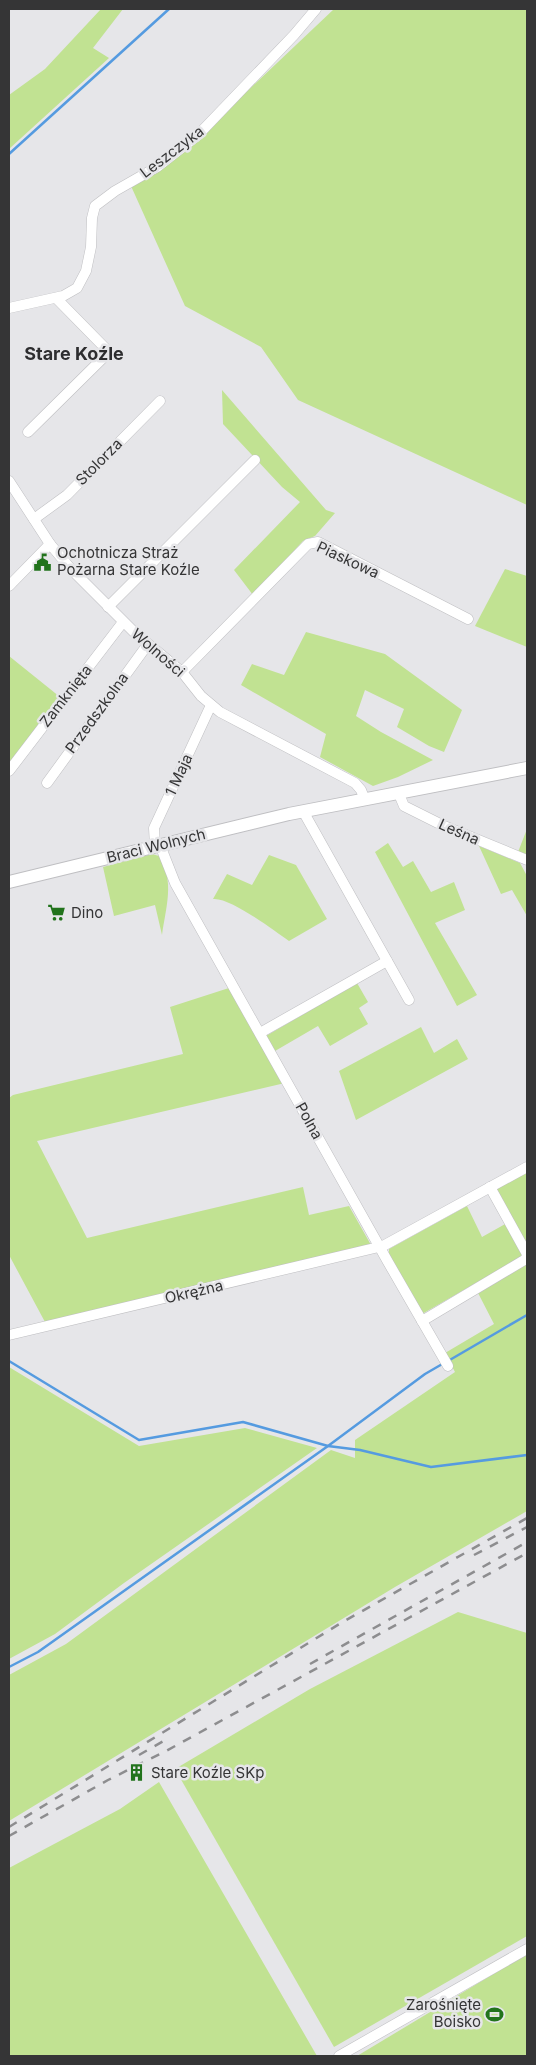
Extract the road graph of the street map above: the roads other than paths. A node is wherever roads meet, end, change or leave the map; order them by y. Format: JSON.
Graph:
{"nodes":[{"id":1,"x":316,"y":9,"type":"edge"},
{"id":2,"x":56,"y":298,"type":"junction"},
{"id":3,"x":9,"y":308,"type":"edge"},
{"id":4,"x":160,"y":401,"type":"dead end"},
{"id":5,"x":28,"y":432,"type":"dead end"},
{"id":6,"x":255,"y":460,"type":"dead end"},
{"id":7,"x":9,"y":482,"type":"edge"},
{"id":8,"x":34,"y":519,"type":"junction"},
{"id":9,"x":50,"y":544,"type":"junction"},
{"id":10,"x":9,"y":586,"type":"edge"},
{"id":11,"x":108,"y":607,"type":"junction"},
{"id":12,"x":468,"y":619,"type":"dead end"},
{"id":13,"x":123,"y":622,"type":"junction"},
{"id":14,"x":148,"y":644,"type":"junction"},
{"id":15,"x":182,"y":672,"type":"junction"},
{"id":16,"x":211,"y":705,"type":"junction"},
{"id":17,"x":527,"y":768,"type":"edge"},
{"id":18,"x":9,"y":771,"type":"edge"},
{"id":19,"x":47,"y":783,"type":"dead end"},
{"id":20,"x":399,"y":794,"type":"junction"},
{"id":21,"x":365,"y":800,"type":"junction"},
{"id":22,"x":303,"y":812,"type":"junction"},
{"id":23,"x":158,"y":845,"type":"junction"},
{"id":24,"x":527,"y":860,"type":"edge"},
{"id":25,"x":9,"y":882,"type":"edge"},
{"id":26,"x":387,"y":961,"type":"junction"},
{"id":27,"x":409,"y":1000,"type":"dead end"},
{"id":28,"x":260,"y":1033,"type":"junction"},
{"id":29,"x":527,"y":1167,"type":"edge"},
{"id":30,"x":490,"y":1187,"type":"junction"},
{"id":31,"x":379,"y":1248,"type":"junction"},
{"id":32,"x":422,"y":1320,"type":"junction"},
{"id":33,"x":9,"y":1335,"type":"edge"},
{"id":34,"x":446,"y":1363,"type":"dead end"},
{"id":35,"x":527,"y":1949,"type":"edge"},
{"id":36,"x":339,"y":2056,"type":"edge"}],
"edges":[{"from":1,"to":2,"type":"street","name":"Leszczyka"},
{"from":2,"to":3,"type":"street","name":"Leszczyka"},
{"from":2,"to":5,"type":"street"},
{"from":4,"to":8,"type":"street","name":"Stolorza"},
{"from":6,"to":11,"type":"street"},
{"from":7,"to":8,"type":"street","name":"Wolności"},
{"from":8,"to":9,"type":"street","name":"Wolności"},
{"from":9,"to":10,"type":"street"},
{"from":9,"to":11,"type":"street","name":"Wolności"},
{"from":11,"to":13,"type":"street","name":"Wolności"},
{"from":12,"to":15,"type":"street","name":"Piaskowa"},
{"from":13,"to":14,"type":"street","name":"Wolności"},
{"from":13,"to":18,"type":"street","name":"Zamknięta"},
{"from":14,"to":15,"type":"street","name":"Wolności"},
{"from":14,"to":19,"type":"street","name":"Przedszkolna"},
{"from":15,"to":16,"type":"street","name":"Wolności"},
{"from":16,"to":21,"type":"street","name":"Wolności"},
{"from":16,"to":23,"type":"street","name":"1 Maja"},
{"from":17,"to":20,"type":"main road","name":"Braci Wolnych"},
{"from":20,"to":21,"type":"main road","name":"Braci Wolnych"},
{"from":20,"to":24,"type":"street","name":"Leśna"},
{"from":21,"to":22,"type":"main road","name":"Braci Wolnych"},
{"from":22,"to":23,"type":"main road","name":"Braci Wolnych"},
{"from":22,"to":26,"type":"street"},
{"from":23,"to":25,"type":"main road","name":"Braci Wolnych"},
{"from":23,"to":28,"type":"street","name":"Polna"},
{"from":26,"to":27,"type":"street"},
{"from":26,"to":28,"type":"street"},
{"from":28,"to":31,"type":"street","name":"Polna"},
{"from":29,"to":30,"type":"street"},
{"from":30,"to":31,"type":"street"},
{"from":30,"to":32,"type":"street"},
{"from":31,"to":32,"type":"street","name":"Polna"},
{"from":31,"to":33,"type":"street","name":"Okrężna"},
{"from":32,"to":34,"type":"street","name":"Polna"},
{"from":35,"to":36,"type":"street"}]}
